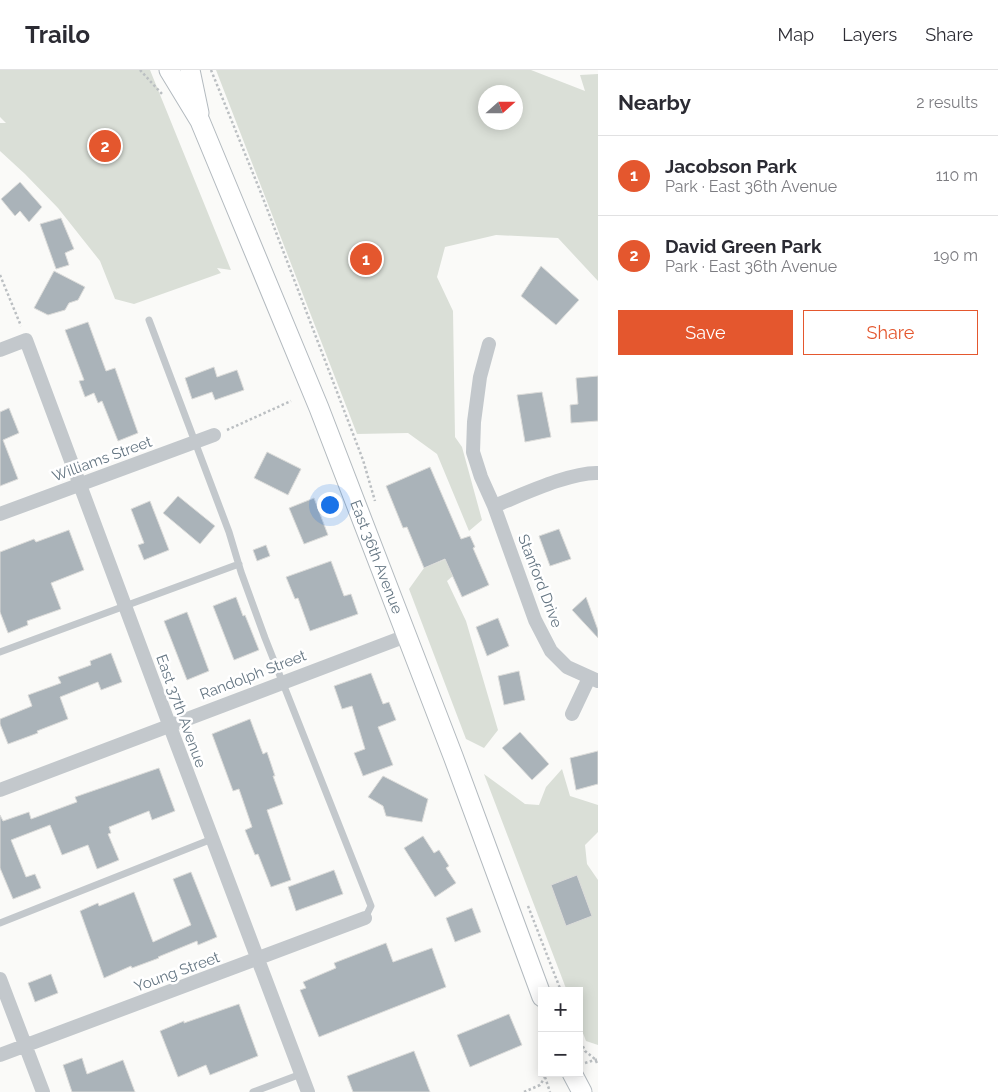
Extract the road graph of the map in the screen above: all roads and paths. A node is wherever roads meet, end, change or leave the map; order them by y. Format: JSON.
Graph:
{"nodes":[{"id":1,"x":140,"y":70,"type":"edge"},
{"id":2,"x":168,"y":70,"type":"edge"},
{"id":3,"x":190,"y":70,"type":"edge"},
{"id":4,"x":212,"y":70,"type":"edge"},
{"id":5,"x":165,"y":96,"type":"dead end"},
{"id":6,"x":200,"y":121,"type":"junction"},
{"id":7,"x":0,"y":275,"type":"edge"},
{"id":8,"x":149,"y":320,"type":"dead end"},
{"id":9,"x":26,"y":340,"type":"junction"},
{"id":10,"x":489,"y":344,"type":"dead end"},
{"id":11,"x":0,"y":350,"type":"edge"},
{"id":12,"x":291,"y":401,"type":"dead end"},
{"id":13,"x":214,"y":435,"type":"joint"},
{"id":14,"x":196,"y":442,"type":"junction"},
{"id":15,"x":598,"y":473,"type":"edge"},
{"id":16,"x":79,"y":485,"type":"junction"},
{"id":17,"x":494,"y":506,"type":"junction"},
{"id":18,"x":376,"y":508,"type":"dead end"},
{"id":19,"x":0,"y":514,"type":"edge"},
{"id":20,"x":239,"y":564,"type":"junction"},
{"id":21,"x":126,"y":606,"type":"junction"},
{"id":22,"x":406,"y":636,"type":"junction"},
{"id":23,"x":0,"y":652,"type":"edge"},
{"id":24,"x":593,"y":680,"type":"edge"},
{"id":25,"x":282,"y":682,"type":"junction"},
{"id":26,"x":572,"y":714,"type":"dead end"},
{"id":27,"x":169,"y":724,"type":"junction"},
{"id":28,"x":0,"y":790,"type":"edge"},
{"id":29,"x":212,"y":839,"type":"junction"},
{"id":30,"x":528,"y":905,"type":"dead end"},
{"id":31,"x":365,"y":918,"type":"joint"},
{"id":32,"x":0,"y":923,"type":"edge"},
{"id":33,"x":258,"y":959,"type":"junction"},
{"id":34,"x":0,"y":979,"type":"edge"},
{"id":35,"x":538,"y":987,"type":"edge"},
{"id":36,"x":559,"y":987,"type":"edge"},
{"id":37,"x":25,"y":1046,"type":"junction"},
{"id":38,"x":583,"y":1046,"type":"edge"},
{"id":39,"x":0,"y":1055,"type":"edge"},
{"id":40,"x":597,"y":1059,"type":"edge"},
{"id":41,"x":583,"y":1064,"type":"edge"},
{"id":42,"x":598,"y":1065,"type":"edge"},
{"id":43,"x":301,"y":1074,"type":"junction"},
{"id":44,"x":545,"y":1077,"type":"joint"},
{"id":45,"x":574,"y":1077,"type":"edge"},
{"id":46,"x":43,"y":1092,"type":"edge"},
{"id":47,"x":253,"y":1092,"type":"edge"},
{"id":48,"x":308,"y":1092,"type":"edge"},
{"id":49,"x":524,"y":1092,"type":"edge"},
{"id":50,"x":550,"y":1092,"type":"edge"},
{"id":51,"x":582,"y":1092,"type":"edge"}],
"edges":[{"from":1,"to":5,"type":"path"},
{"from":2,"to":6,"type":"main road","name":"East 36th Avenue"},
{"from":3,"to":6,"type":"main road","name":"East 36th Avenue"},
{"from":4,"to":18,"type":"path"},
{"from":6,"to":22,"type":"main road","name":"East 36th Avenue"},
{"from":7,"to":9,"type":"path"},
{"from":8,"to":14,"type":"lane"},
{"from":9,"to":11,"type":"street"},
{"from":9,"to":16,"type":"street","name":"East 37th Avenue"},
{"from":10,"to":17,"type":"street","name":"Stanford Drive"},
{"from":12,"to":13,"type":"path"},
{"from":13,"to":14,"type":"street","name":"Williams Street"},
{"from":14,"to":16,"type":"street","name":"Williams Street"},
{"from":14,"to":20,"type":"lane"},
{"from":15,"to":17,"type":"street"},
{"from":16,"to":19,"type":"street","name":"Williams Street"},
{"from":16,"to":21,"type":"street","name":"East 37th Avenue"},
{"from":17,"to":24,"type":"street","name":"Stanford Drive"},
{"from":20,"to":21,"type":"lane"},
{"from":20,"to":25,"type":"lane"},
{"from":21,"to":23,"type":"lane"},
{"from":21,"to":27,"type":"street","name":"East 37th Avenue"},
{"from":22,"to":25,"type":"street","name":"Randolph Street"},
{"from":22,"to":35,"type":"main road","name":"East 36th Avenue"},
{"from":24,"to":26,"type":"street","name":"Stanford Drive"},
{"from":25,"to":27,"type":"street","name":"Randolph Street"},
{"from":25,"to":31,"type":"lane"},
{"from":27,"to":28,"type":"street","name":"Randolph Street"},
{"from":27,"to":29,"type":"street","name":"East 37th Avenue"},
{"from":29,"to":32,"type":"lane"},
{"from":29,"to":33,"type":"street","name":"East 37th Avenue"},
{"from":30,"to":36,"type":"path"},
{"from":31,"to":33,"type":"street","name":"Young Street"},
{"from":33,"to":37,"type":"street","name":"Young Street"},
{"from":33,"to":43,"type":"street","name":"East 37th Avenue"},
{"from":34,"to":37,"type":"street"},
{"from":37,"to":39,"type":"street","name":"Young Street"},
{"from":37,"to":46,"type":"street"},
{"from":38,"to":40,"type":"path"},
{"from":40,"to":41,"type":"path"},
{"from":40,"to":42,"type":"path"},
{"from":43,"to":47,"type":"lane"},
{"from":43,"to":48,"type":"street","name":"East 37th Avenue"},
{"from":44,"to":49,"type":"path"},
{"from":44,"to":50,"type":"path"},
{"from":45,"to":51,"type":"main road"}]}
